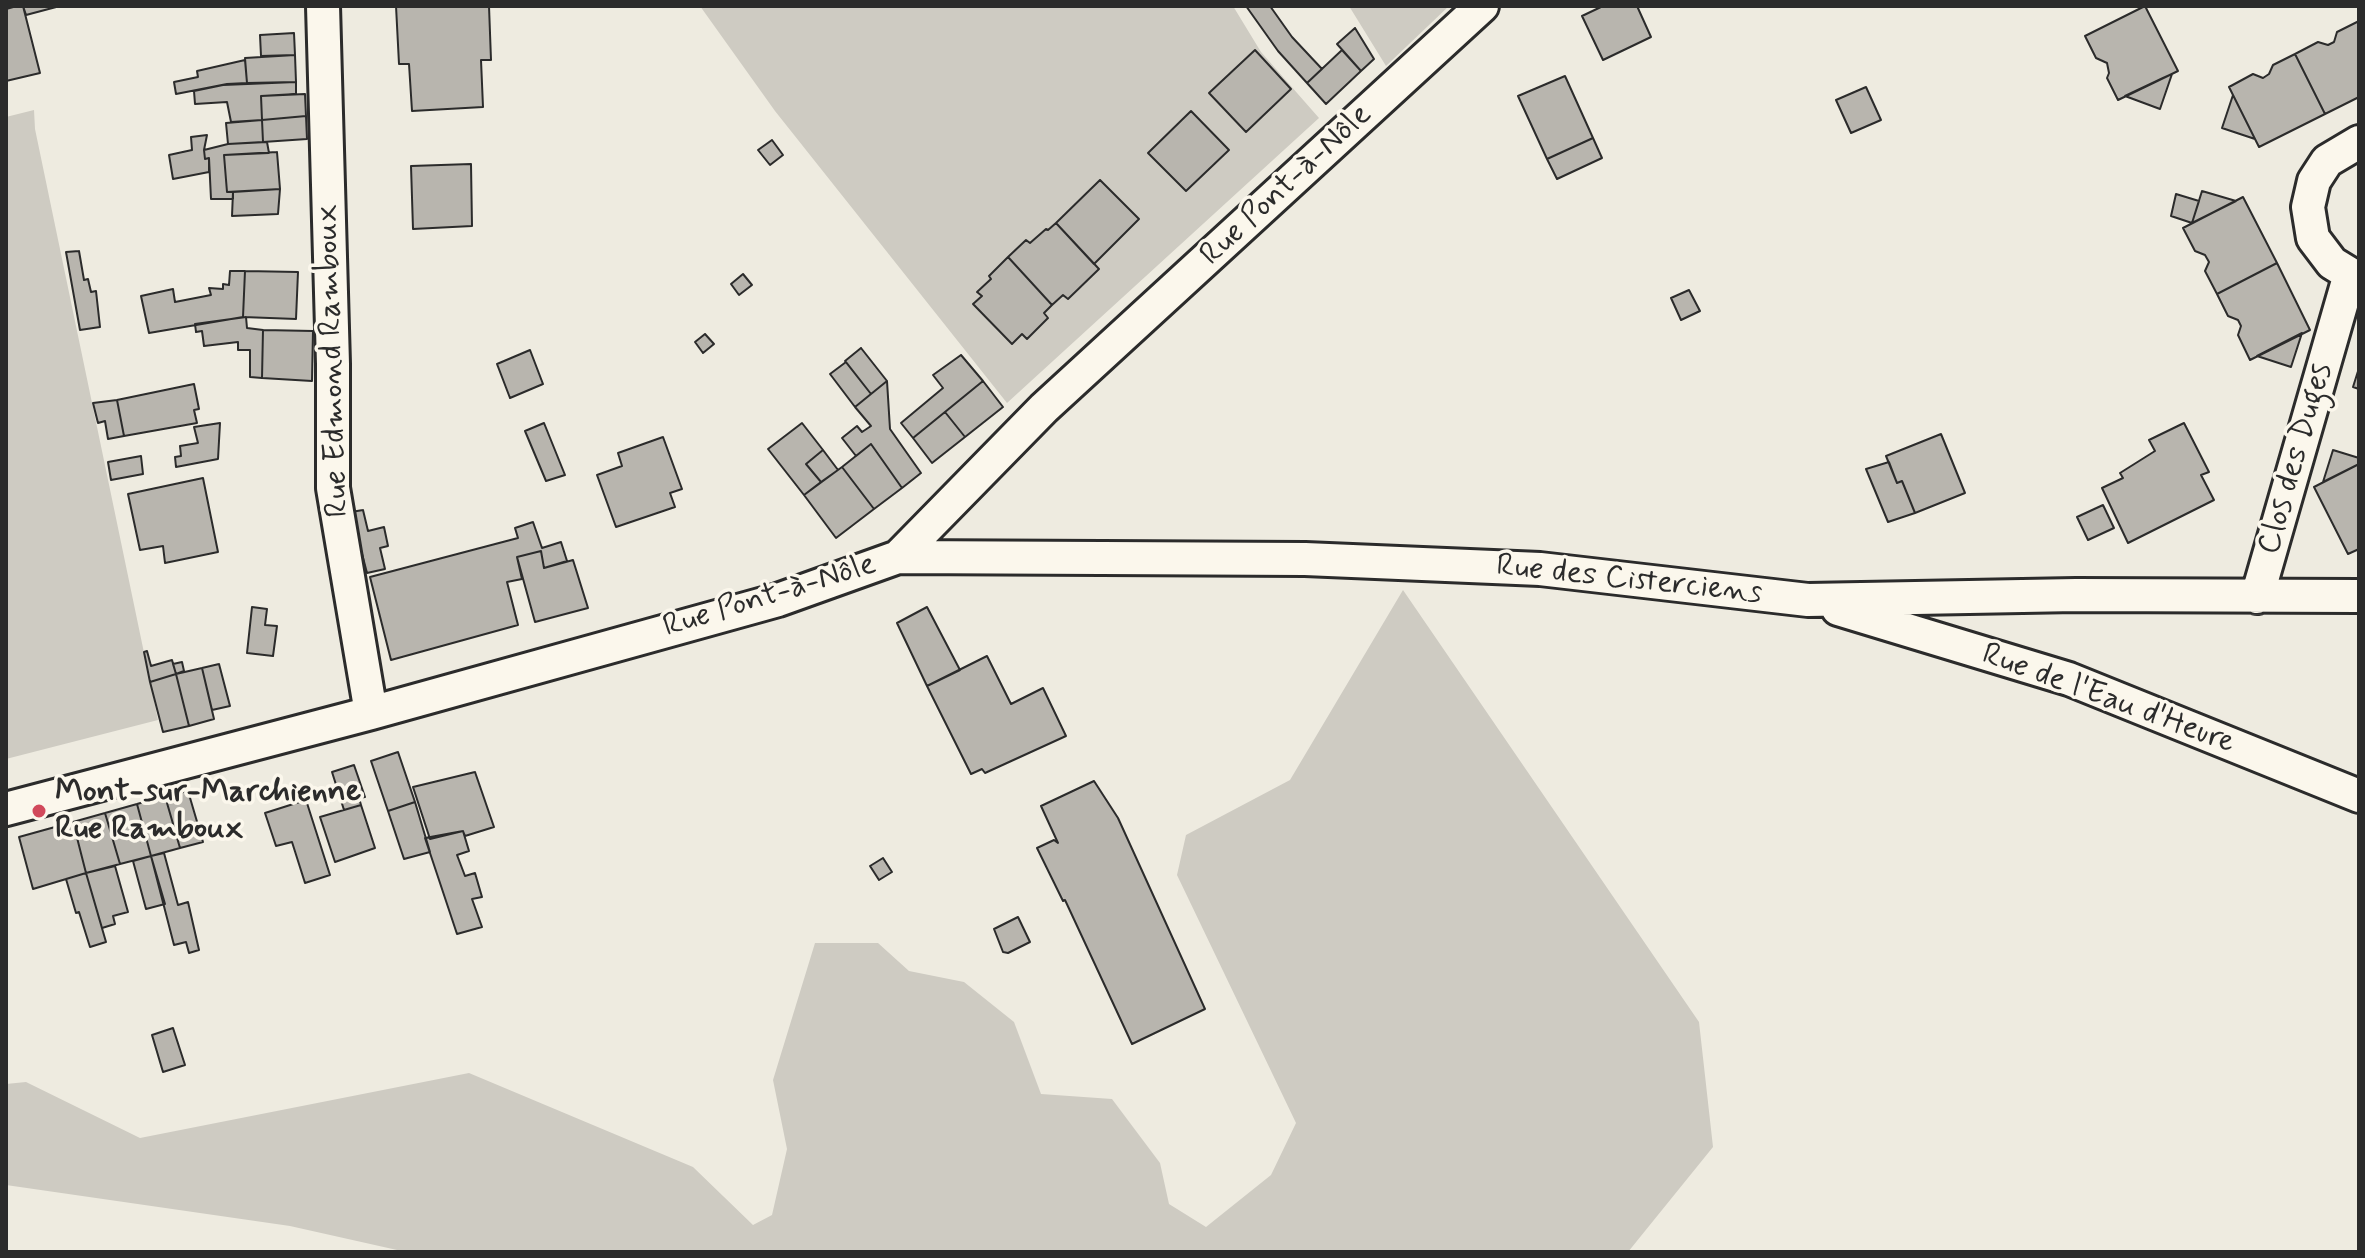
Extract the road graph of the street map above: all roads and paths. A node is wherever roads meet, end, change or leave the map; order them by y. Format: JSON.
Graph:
{"nodes":[{"id":1,"x":323,"y":6,"type":"edge"},
{"id":2,"x":1482,"y":6,"type":"edge"},
{"id":3,"x":2359,"y":142,"type":"edge"},
{"id":4,"x":2354,"y":276,"type":"edge"},
{"id":5,"x":898,"y":557,"type":"junction"},
{"id":6,"x":2359,"y":596,"type":"edge"},
{"id":7,"x":2257,"y":597,"type":"junction"},
{"id":8,"x":1808,"y":600,"type":"junction"},
{"id":9,"x":371,"y":713,"type":"junction"},
{"id":10,"x":2359,"y":796,"type":"edge"},
{"id":11,"x":6,"y":809,"type":"edge"}],
"edges":[{"from":1,"to":9,"type":"street","name":"Rue Edmond Ramboux"},
{"from":2,"to":5,"type":"street","name":"Rue Pont-à-Nôle"},
{"from":3,"to":4,"type":"street"},
{"from":4,"to":7,"type":"street","name":"Clos des Duges"},
{"from":5,"to":8,"type":"street","name":"Rue des Cisterciens"},
{"from":5,"to":9,"type":"street","name":"Rue Pont-à-Nôle"},
{"from":6,"to":7,"type":"street","name":"Rue des Cisterciens"},
{"from":7,"to":8,"type":"street","name":"Rue des Cisterciens"},
{"from":8,"to":10,"type":"street","name":"Rue de l'Eau d'Heure"},
{"from":9,"to":11,"type":"street","name":"Rue Pont-à-Nôle"}]}
